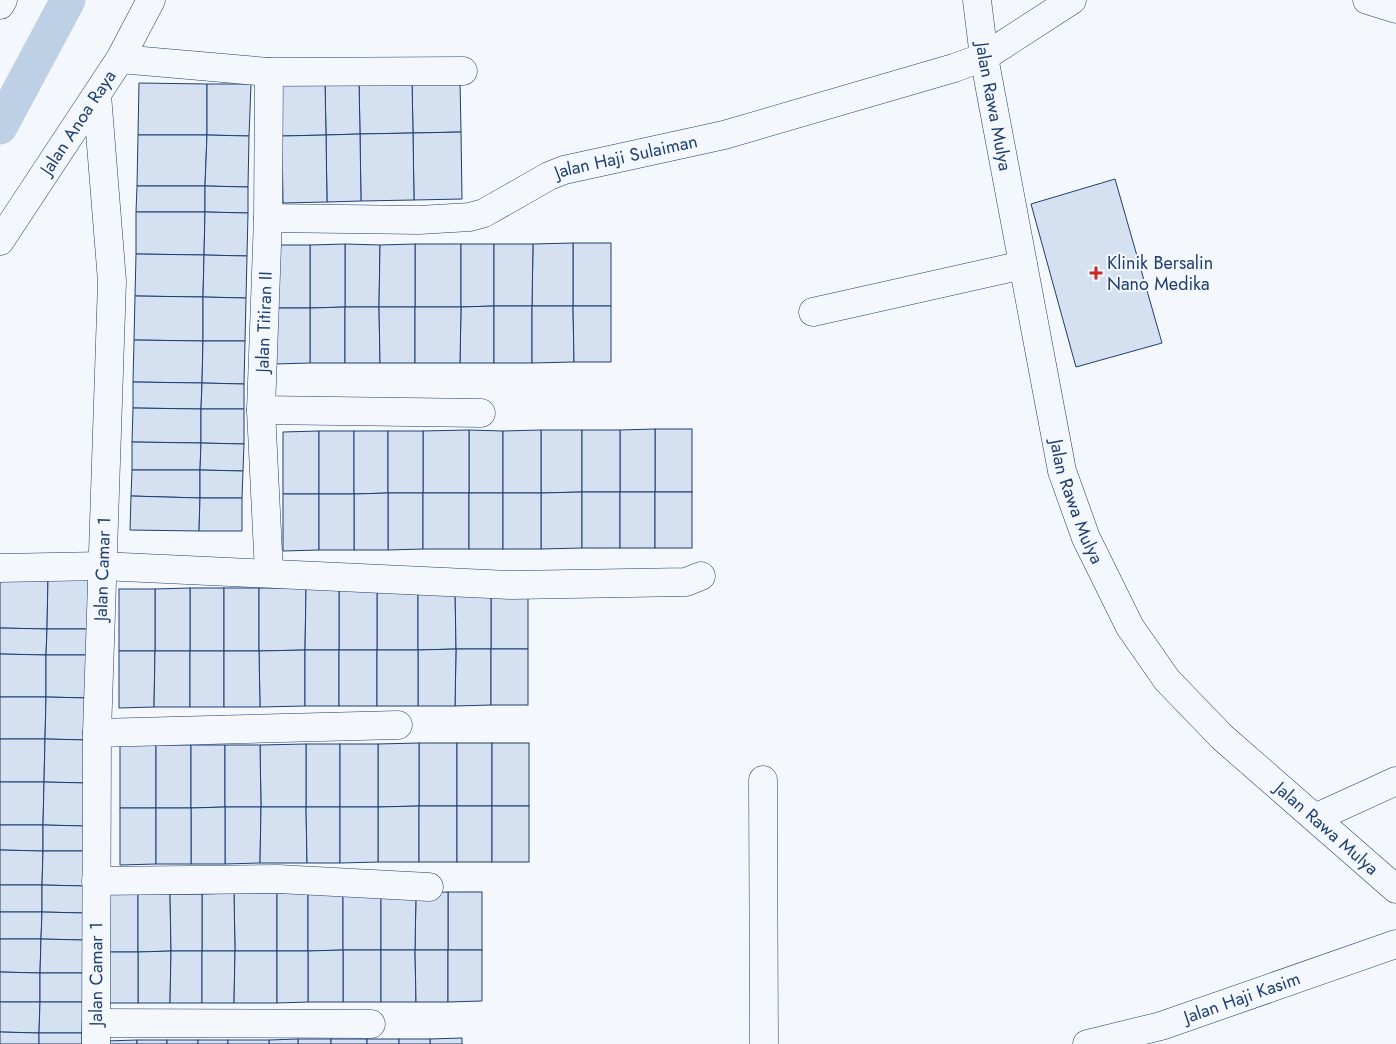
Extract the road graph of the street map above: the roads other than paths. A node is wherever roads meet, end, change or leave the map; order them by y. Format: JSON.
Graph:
{"nodes":[{"id":1,"x":2,"y":0,"type":"edge"},
{"id":2,"x":151,"y":0,"type":"edge"},
{"id":3,"x":977,"y":0,"type":"edge"},
{"id":4,"x":1072,"y":0,"type":"edge"},
{"id":5,"x":1367,"y":0,"type":"edge"},
{"id":6,"x":0,"y":5,"type":"edge"},
{"id":7,"x":1396,"y":9,"type":"edge"},
{"id":8,"x":984,"y":57,"type":"junction"},
{"id":9,"x":120,"y":59,"type":"junction"},
{"id":10,"x":464,"y":71,"type":"dead end"},
{"id":11,"x":269,"y":72,"type":"junction"},
{"id":12,"x":96,"y":95,"type":"junction"},
{"id":13,"x":268,"y":218,"type":"junction"},
{"id":14,"x":0,"y":241,"type":"edge"},
{"id":15,"x":1023,"y":264,"type":"junction"},
{"id":16,"x":813,"y":312,"type":"dead end"},
{"id":17,"x":261,"y":410,"type":"junction"},
{"id":18,"x":481,"y":413,"type":"dead end"},
{"id":19,"x":101,"y":566,"type":"junction"},
{"id":20,"x":0,"y":568,"type":"edge"},
{"id":21,"x":269,"y":573,"type":"junction"},
{"id":22,"x":701,"y":576,"type":"dead end"},
{"id":23,"x":398,"y":725,"type":"dead end"},
{"id":24,"x":97,"y":733,"type":"junction"},
{"id":25,"x":762,"y":780,"type":"dead end"},
{"id":26,"x":1396,"y":781,"type":"edge"},
{"id":27,"x":1315,"y":818,"type":"junction"},
{"id":28,"x":96,"y":881,"type":"junction"},
{"id":29,"x":429,"y":887,"type":"dead end"},
{"id":30,"x":1396,"y":889,"type":"edge"},
{"id":31,"x":1396,"y":944,"type":"edge"},
{"id":32,"x":371,"y":1024,"type":"dead end"},
{"id":33,"x":96,"y":1033,"type":"edge"},
{"id":34,"x":764,"y":1044,"type":"edge"},
{"id":35,"x":1087,"y":1044,"type":"edge"}],
"edges":[{"from":1,"to":6,"type":"street"},
{"from":2,"to":9,"type":"street","name":"Jalan Anoa Raya"},
{"from":3,"to":8,"type":"street","name":"Jalan Rawa Mulya"},
{"from":4,"to":8,"type":"street","name":"Jalan Haji Sulaiman"},
{"from":5,"to":7,"type":"street"},
{"from":8,"to":13,"type":"street","name":"Jalan Haji Sulaiman"},
{"from":8,"to":15,"type":"street","name":"Jalan Rawa Mulya"},
{"from":9,"to":11,"type":"street"},
{"from":9,"to":12,"type":"street","name":"Jalan Anoa Raya"},
{"from":10,"to":11,"type":"street"},
{"from":11,"to":13,"type":"street","name":"Jalan Titiran II"},
{"from":12,"to":14,"type":"street","name":"Jalan Anoa Raya"},
{"from":12,"to":19,"type":"street","name":"Jalan Camar 1"},
{"from":13,"to":17,"type":"street","name":"Jalan Titiran II"},
{"from":15,"to":16,"type":"street"},
{"from":15,"to":27,"type":"street","name":"Jalan Rawa Mulya"},
{"from":17,"to":18,"type":"street"},
{"from":17,"to":21,"type":"street","name":"Jalan Titiran II"},
{"from":19,"to":20,"type":"street"},
{"from":19,"to":21,"type":"street"},
{"from":19,"to":24,"type":"street","name":"Jalan Camar 1"},
{"from":21,"to":22,"type":"street"},
{"from":23,"to":24,"type":"street"},
{"from":24,"to":28,"type":"street","name":"Jalan Camar 1"},
{"from":25,"to":34,"type":"street"},
{"from":26,"to":27,"type":"street"},
{"from":27,"to":30,"type":"street","name":"Jalan Rawa Mulya"},
{"from":28,"to":29,"type":"street"},
{"from":28,"to":33,"type":"street","name":"Jalan Camar 1"},
{"from":31,"to":35,"type":"street","name":"Jalan Haji Kasim"},
{"from":32,"to":33,"type":"street"}]}
